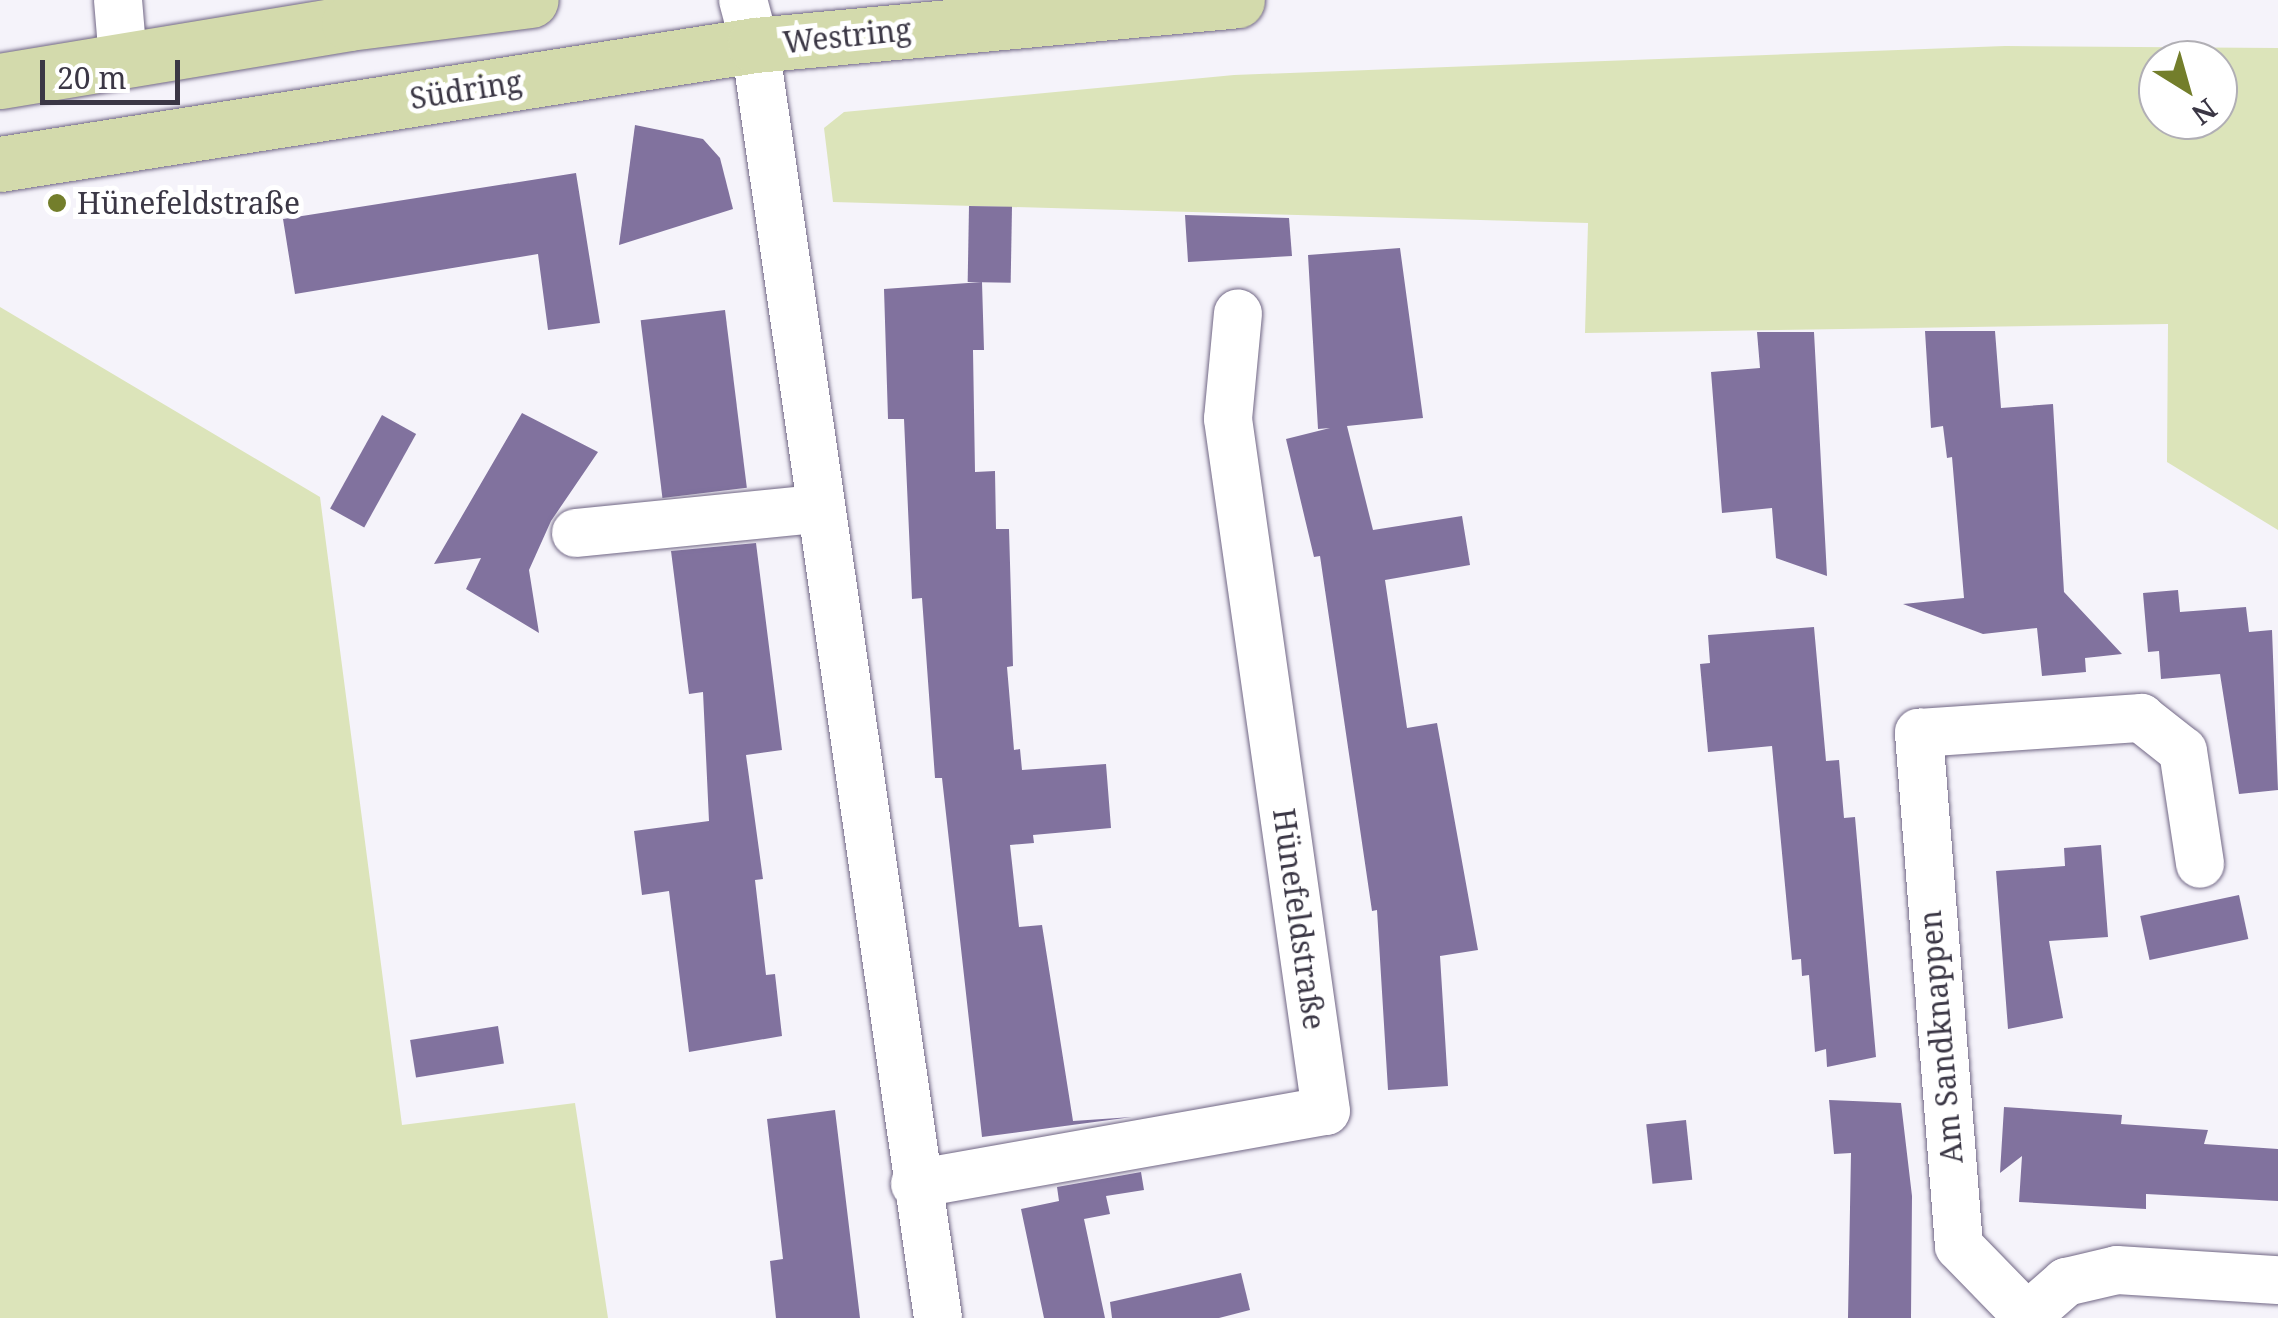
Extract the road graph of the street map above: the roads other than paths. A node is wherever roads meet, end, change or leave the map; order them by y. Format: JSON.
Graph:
{"nodes":[{"id":1,"x":118,"y":0,"type":"edge"},
{"id":2,"x":531,"y":0,"type":"edge"},
{"id":3,"x":1237,"y":0,"type":"edge"},
{"id":4,"x":749,"y":22,"type":"edge"},
{"id":5,"x":123,"y":60,"type":"junction"},
{"id":6,"x":0,"y":82,"type":"edge"},
{"id":7,"x":0,"y":164,"type":"edge"},
{"id":8,"x":1238,"y":313,"type":"dead end"},
{"id":9,"x":818,"y":509,"type":"junction"},
{"id":10,"x":576,"y":532,"type":"dead end"},
{"id":11,"x":2200,"y":864,"type":"dead end"},
{"id":12,"x":915,"y":1184,"type":"junction"},
{"id":13,"x":2278,"y":1280,"type":"edge"},
{"id":14,"x":2025,"y":1316,"type":"edge"},
{"id":15,"x":938,"y":1318,"type":"edge"}],
"edges":[{"from":1,"to":5,"type":"street"},
{"from":2,"to":5,"type":"main road"},
{"from":3,"to":4,"type":"main road","name":"Westring"},
{"from":4,"to":7,"type":"main road","name":"Südring"},
{"from":4,"to":9,"type":"street"},
{"from":5,"to":6,"type":"main road"},
{"from":8,"to":12,"type":"street","name":"Hünefeldstraße"},
{"from":9,"to":10,"type":"street"},
{"from":9,"to":12,"type":"street"},
{"from":11,"to":14,"type":"street","name":"Am Sandknappen"},
{"from":12,"to":15,"type":"street"},
{"from":13,"to":14,"type":"street","name":"Am Sandknappen"}]}
